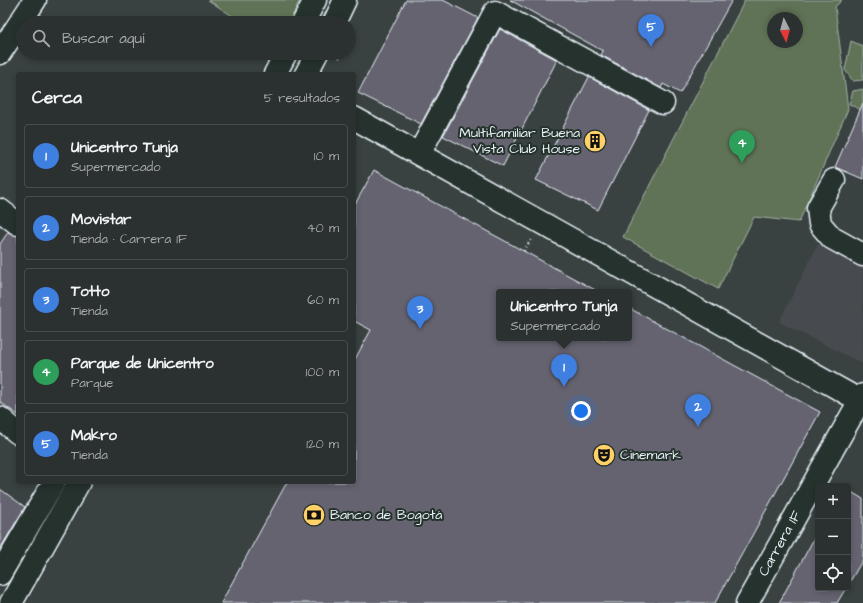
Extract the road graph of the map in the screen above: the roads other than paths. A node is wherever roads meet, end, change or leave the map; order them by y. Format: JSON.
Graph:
{"nodes":[{"id":1,"x":34,"y":0,"type":"edge"},
{"id":2,"x":315,"y":0,"type":"edge"},
{"id":3,"x":345,"y":0,"type":"edge"},
{"id":4,"x":24,"y":16,"type":"edge"},
{"id":5,"x":307,"y":16,"type":"edge"},
{"id":6,"x":337,"y":16,"type":"edge"},
{"id":7,"x":16,"y":28,"type":"edge"},
{"id":8,"x":0,"y":53,"type":"edge"},
{"id":9,"x":282,"y":60,"type":"edge"},
{"id":10,"x":313,"y":60,"type":"edge"},
{"id":11,"x":276,"y":72,"type":"edge"},
{"id":12,"x":307,"y":72,"type":"edge"},
{"id":13,"x":663,"y":103,"type":"dead end"},
{"id":14,"x":356,"y":119,"type":"edge"},
{"id":15,"x":419,"y":154,"type":"junction"},
{"id":16,"x":834,"y":180,"type":"dead end"},
{"id":17,"x":0,"y":210,"type":"edge"},
{"id":18,"x":16,"y":222,"type":"edge"},
{"id":19,"x":863,"y":255,"type":"edge"},
{"id":20,"x":861,"y":397,"type":"edge"},
{"id":21,"x":0,"y":418,"type":"edge"},
{"id":22,"x":16,"y":431,"type":"edge"},
{"id":23,"x":53,"y":484,"type":"edge"},
{"id":24,"x":79,"y":484,"type":"edge"},
{"id":25,"x":0,"y":574,"type":"edge"},
{"id":26,"x":11,"y":603,"type":"edge"},
{"id":27,"x":747,"y":603,"type":"edge"}],
"edges":[{"from":1,"to":4,"type":"street"},
{"from":2,"to":5,"type":"street"},
{"from":3,"to":6,"type":"street"},
{"from":7,"to":8,"type":"street"},
{"from":9,"to":11,"type":"street"},
{"from":10,"to":12,"type":"street"},
{"from":13,"to":15,"type":"street"},
{"from":14,"to":15,"type":"street"},
{"from":15,"to":20,"type":"street"},
{"from":16,"to":19,"type":"street"},
{"from":17,"to":18,"type":"street"},
{"from":20,"to":27,"type":"street","name":"Carrera 1F"},
{"from":21,"to":22,"type":"street"},
{"from":23,"to":25,"type":"street"},
{"from":24,"to":26,"type":"street"}]}
